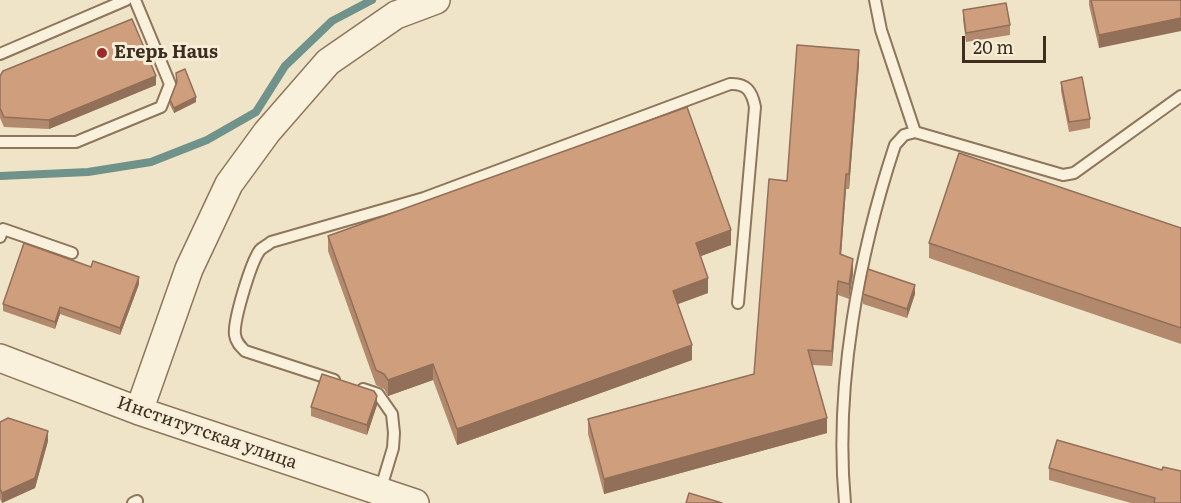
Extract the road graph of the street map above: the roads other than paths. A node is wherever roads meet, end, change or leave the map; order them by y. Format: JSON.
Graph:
{"nodes":[{"id":1,"x":126,"y":0,"type":"edge"},
{"id":2,"x":135,"y":0,"type":"edge"},
{"id":3,"x":436,"y":0,"type":"edge"},
{"id":4,"x":875,"y":0,"type":"edge"},
{"id":5,"x":0,"y":54,"type":"edge"},
{"id":6,"x":1181,"y":96,"type":"edge"},
{"id":7,"x":915,"y":132,"type":"junction"},
{"id":8,"x":0,"y":141,"type":"edge"},
{"id":9,"x":0,"y":237,"type":"edge"},
{"id":10,"x":72,"y":253,"type":"dead end"},
{"id":11,"x":738,"y":303,"type":"dead end"},
{"id":12,"x":0,"y":357,"type":"edge"},
{"id":13,"x":139,"y":411,"type":"junction"},
{"id":14,"x":380,"y":491,"type":"junction"},
{"id":15,"x":415,"y":503,"type":"edge"},
{"id":16,"x":844,"y":503,"type":"edge"}],
"edges":[{"from":1,"to":5,"type":"lane"},
{"from":2,"to":8,"type":"lane"},
{"from":3,"to":13,"type":"street"},
{"from":4,"to":7,"type":"lane"},
{"from":6,"to":7,"type":"lane"},
{"from":7,"to":16,"type":"lane"},
{"from":9,"to":10,"type":"lane"},
{"from":11,"to":14,"type":"lane"},
{"from":12,"to":13,"type":"street","name":"Институтская улица"},
{"from":13,"to":14,"type":"street","name":"Институтская улица"},
{"from":14,"to":15,"type":"street","name":"Институтская улица"}]}
